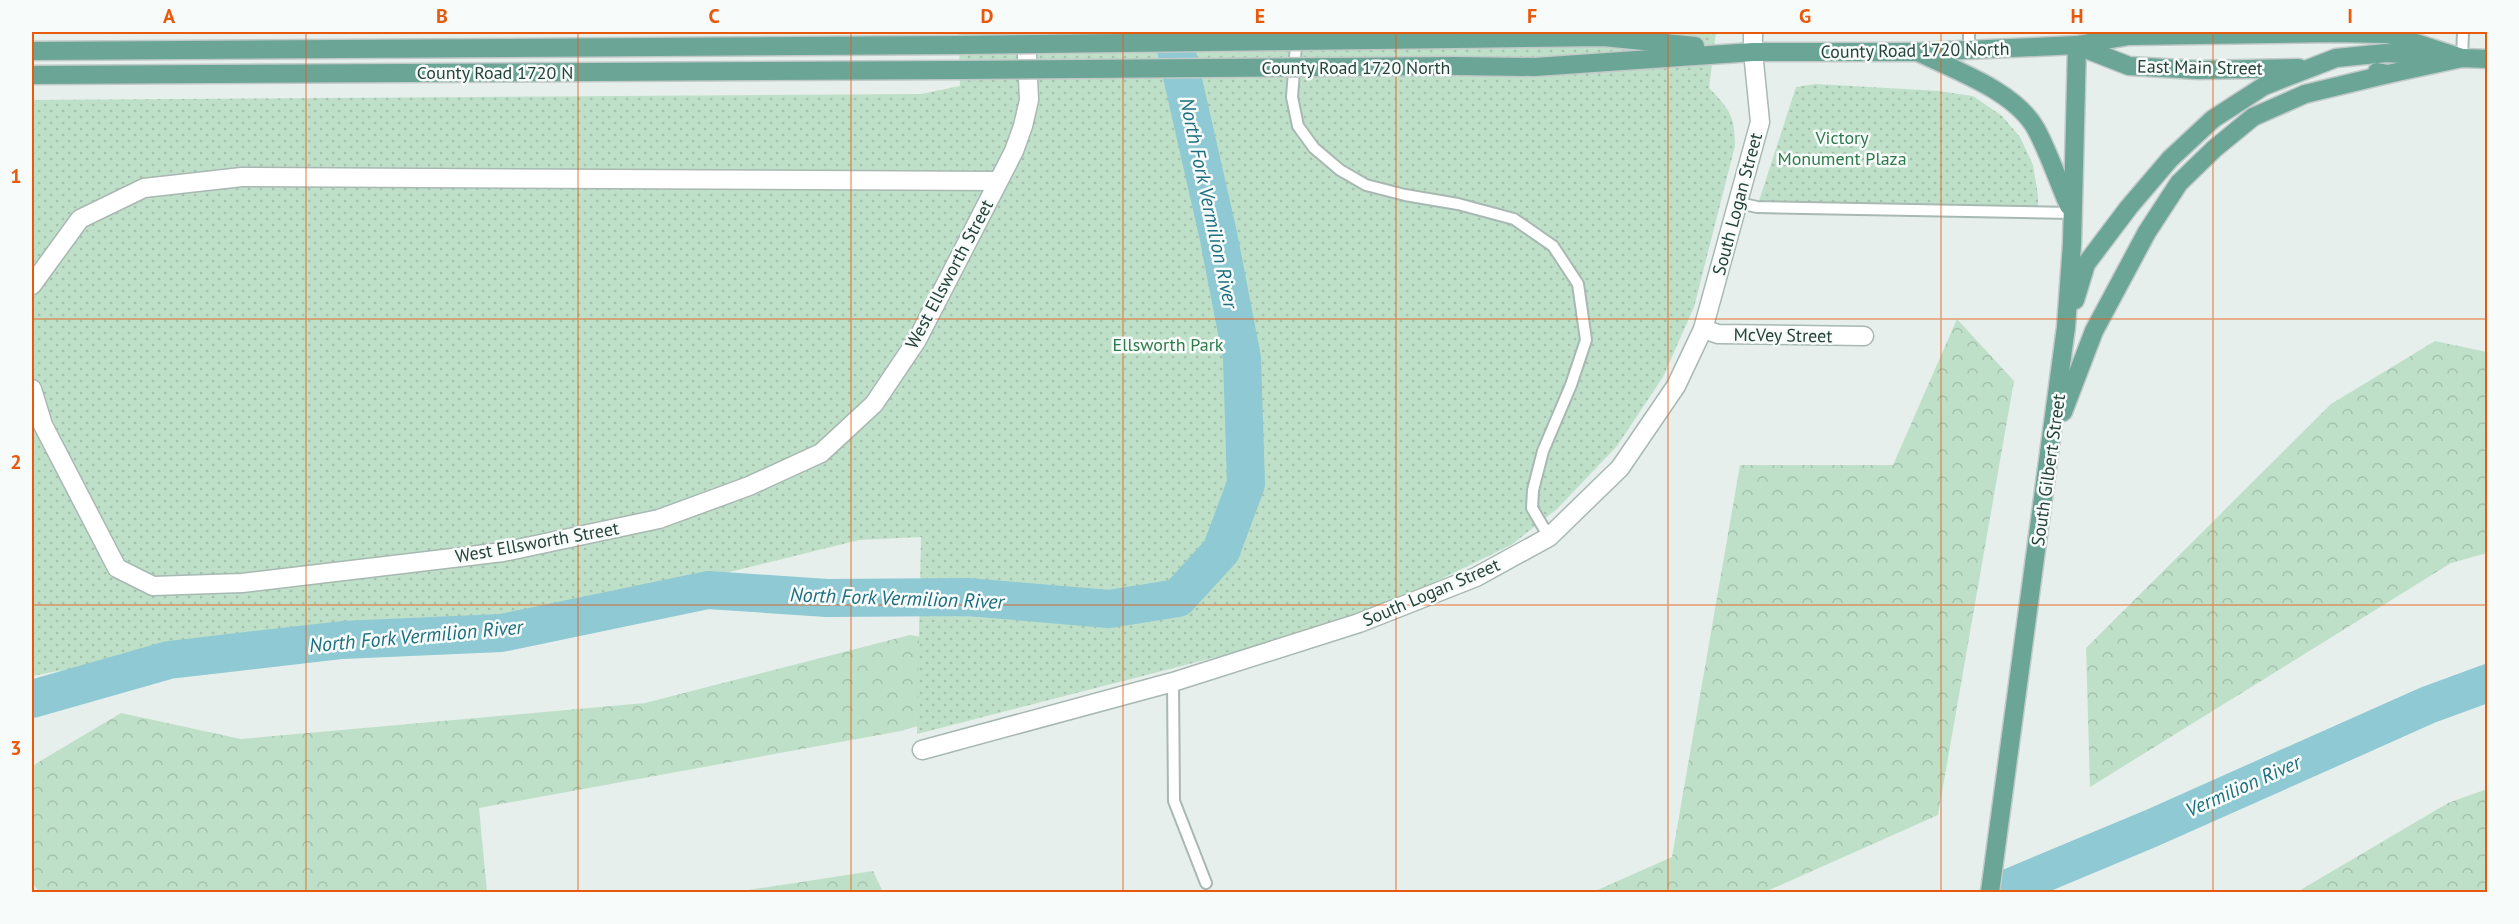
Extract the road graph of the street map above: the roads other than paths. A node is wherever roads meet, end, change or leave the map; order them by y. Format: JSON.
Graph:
{"nodes":[{"id":1,"x":1026,"y":32,"type":"edge"},
{"id":2,"x":1297,"y":32,"type":"edge"},
{"id":3,"x":1753,"y":32,"type":"edge"},
{"id":4,"x":2334,"y":32,"type":"edge"},
{"id":5,"x":2463,"y":32,"type":"edge"},
{"id":6,"x":2191,"y":34,"type":"edge"},
{"id":7,"x":2077,"y":38,"type":"edge"},
{"id":8,"x":1969,"y":41,"type":"edge"},
{"id":9,"x":959,"y":45,"type":"joint"},
{"id":10,"x":32,"y":51,"type":"edge"},
{"id":11,"x":1753,"y":52,"type":"junction"},
{"id":12,"x":1919,"y":52,"type":"junction"},
{"id":13,"x":2462,"y":58,"type":"junction"},
{"id":14,"x":2487,"y":59,"type":"edge"},
{"id":15,"x":2312,"y":68,"type":"junction"},
{"id":16,"x":959,"y":70,"type":"joint"},
{"id":17,"x":2388,"y":74,"type":"junction"},
{"id":18,"x":32,"y":75,"type":"edge"},
{"id":19,"x":998,"y":182,"type":"junction"},
{"id":20,"x":1739,"y":203,"type":"junction"},
{"id":21,"x":2072,"y":213,"type":"junction"},
{"id":22,"x":32,"y":285,"type":"edge"},
{"id":23,"x":2066,"y":327,"type":"junction"},
{"id":24,"x":1703,"y":329,"type":"junction"},
{"id":25,"x":1864,"y":336,"type":"dead end"},
{"id":26,"x":32,"y":389,"type":"edge"},
{"id":27,"x":2053,"y":438,"type":"junction"},
{"id":28,"x":1550,"y":537,"type":"junction"},
{"id":29,"x":1173,"y":682,"type":"junction"},
{"id":30,"x":922,"y":750,"type":"dead end"},
{"id":31,"x":1206,"y":883,"type":"dead end"},
{"id":32,"x":1990,"y":892,"type":"edge"}],
"edges":[{"from":1,"to":19,"type":"street","name":"West Ellsworth Street"},
{"from":2,"to":28,"type":"lane"},
{"from":3,"to":11,"type":"street","name":"South Logan Street"},
{"from":4,"to":6,"type":"main road","name":"East Main Street"},
{"from":4,"to":13,"type":"main road","name":"East Main Street"},
{"from":5,"to":13,"type":"lane"},
{"from":6,"to":7,"type":"main road","name":"East Main Street"},
{"from":7,"to":8,"type":"main road","name":"County Road 1720 North"},
{"from":7,"to":15,"type":"main road","name":"East Main Street"},
{"from":7,"to":21,"type":"main road","name":"South Gilbert Street"},
{"from":8,"to":12,"type":"main road","name":"County Road 1720 North"},
{"from":9,"to":10,"type":"main road","name":"County Road 1720 N"},
{"from":9,"to":11,"type":"main road","name":"County Road 1720 North","bridge":true},
{"from":11,"to":12,"type":"main road","name":"County Road 1720 North"},
{"from":11,"to":16,"type":"main road","name":"County Road 1720 North","bridge":true},
{"from":11,"to":20,"type":"street","name":"South Logan Street"},
{"from":12,"to":21,"type":"main road"},
{"from":13,"to":14,"type":"main road","name":"East Main Street"},
{"from":13,"to":15,"type":"main road"},
{"from":13,"to":17,"type":"main road","name":"East Main Street"},
{"from":15,"to":17,"type":"main road","name":"East Main Street"},
{"from":15,"to":23,"type":"main road"},
{"from":16,"to":18,"type":"main road","name":"County Road 1720 N"},
{"from":17,"to":27,"type":"main road"},
{"from":19,"to":22,"type":"street","name":"West Ellsworth Street"},
{"from":19,"to":26,"type":"street","name":"West Ellsworth Street"},
{"from":20,"to":21,"type":"lane"},
{"from":20,"to":24,"type":"street","name":"South Logan Street"},
{"from":21,"to":23,"type":"main road","name":"South Gilbert Street"},
{"from":23,"to":27,"type":"main road","name":"South Gilbert Street"},
{"from":24,"to":25,"type":"street","name":"McVey Street"},
{"from":24,"to":28,"type":"street","name":"South Logan Street"},
{"from":27,"to":32,"type":"main road","name":"South Gilbert Street"},
{"from":28,"to":29,"type":"street","name":"South Logan Street"},
{"from":29,"to":30,"type":"street","name":"South Logan Street"},
{"from":29,"to":31,"type":"lane"}]}
